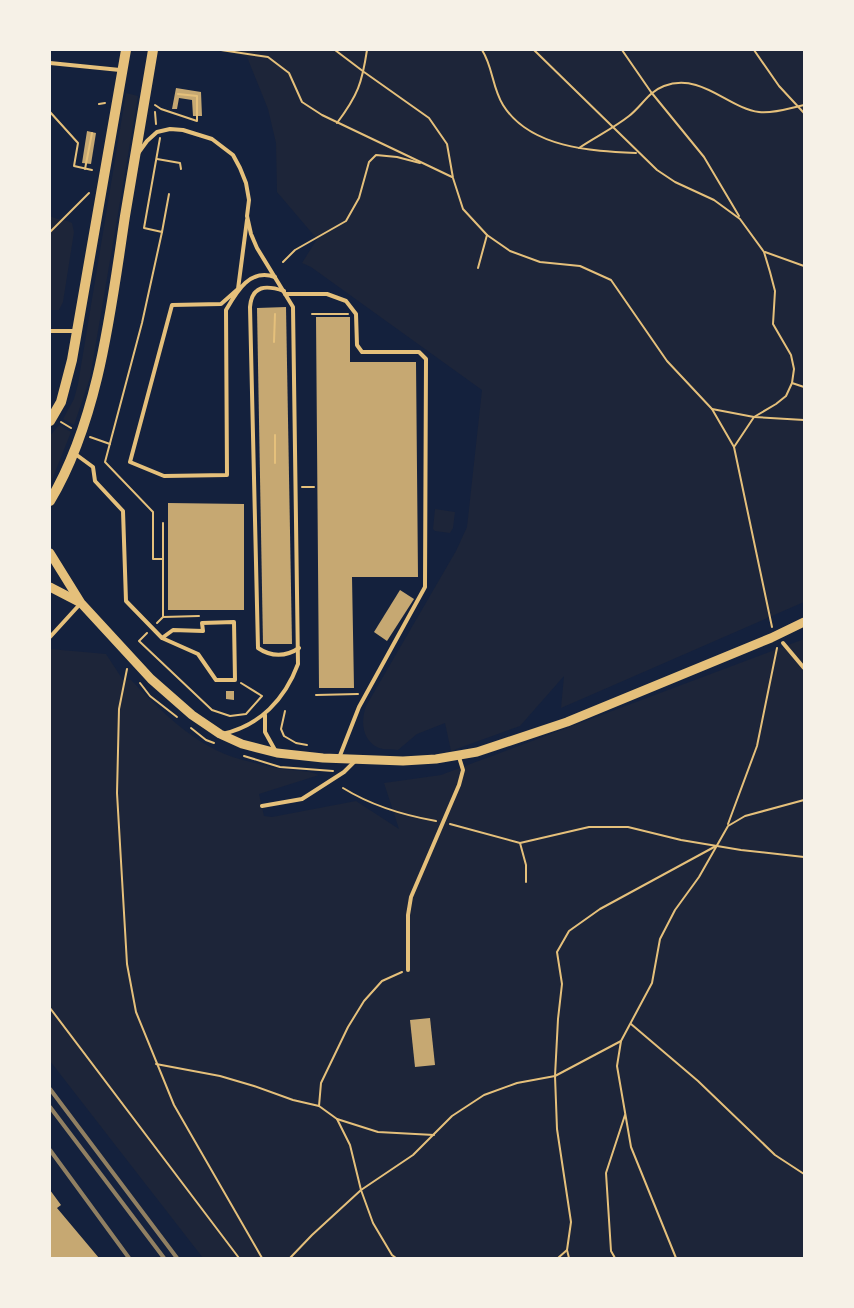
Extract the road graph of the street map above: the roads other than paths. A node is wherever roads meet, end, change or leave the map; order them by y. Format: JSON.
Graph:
{"nodes":[{"id":1,"x":126,"y":50,"type":"edge"},
{"id":2,"x":153,"y":50,"type":"edge"},
{"id":3,"x":50,"y":63,"type":"edge"},
{"id":4,"x":122,"y":71,"type":"junction"},
{"id":5,"x":135,"y":158,"type":"junction"},
{"id":6,"x":247,"y":216,"type":"junction"},
{"id":7,"x":276,"y":277,"type":"junction"},
{"id":8,"x":238,"y":290,"type":"junction"},
{"id":9,"x":285,"y":293,"type":"junction"},
{"id":10,"x":50,"y":331,"type":"edge"},
{"id":11,"x":77,"y":331,"type":"junction"},
{"id":12,"x":50,"y":421,"type":"edge"},
{"id":13,"x":73,"y":452,"type":"junction"},
{"id":14,"x":50,"y":501,"type":"edge"},
{"id":15,"x":50,"y":553,"type":"edge"},
{"id":16,"x":50,"y":587,"type":"edge"},
{"id":17,"x":81,"y":603,"type":"junction"},
{"id":18,"x":804,"y":622,"type":"edge"},
{"id":19,"x":50,"y":638,"type":"edge"},
{"id":20,"x":162,"y":638,"type":"junction"},
{"id":21,"x":783,"y":643,"type":"dead end"},
{"id":22,"x":300,"y":647,"type":"junction"},
{"id":23,"x":804,"y":668,"type":"edge"},
{"id":24,"x":265,"y":714,"type":"junction"},
{"id":25,"x":220,"y":734,"type":"junction"},
{"id":26,"x":277,"y":753,"type":"junction"},
{"id":27,"x":459,"y":756,"type":"junction"},
{"id":28,"x":339,"y":759,"type":"junction"},
{"id":29,"x":356,"y":760,"type":"junction"},
{"id":30,"x":262,"y":806,"type":"dead end"},
{"id":31,"x":408,"y":970,"type":"road end"}],
"edges":[{"from":1,"to":4,"type":"main road"},
{"from":2,"to":5,"type":"main road"},
{"from":3,"to":4,"type":"lane"},
{"from":4,"to":11,"type":"main road"},
{"from":5,"to":6,"type":"lane"},
{"from":5,"to":13,"type":"main road"},
{"from":6,"to":7,"type":"lane"},
{"from":6,"to":8,"type":"lane"},
{"from":7,"to":8,"type":"lane"},
{"from":7,"to":9,"type":"lane"},
{"from":8,"to":8,"type":"lane"},
{"from":9,"to":22,"type":"lane"},
{"from":9,"to":22,"type":"lane"},
{"from":9,"to":28,"type":"lane"},
{"from":10,"to":11,"type":"lane"},
{"from":11,"to":12,"type":"main road"},
{"from":13,"to":14,"type":"main road"},
{"from":13,"to":20,"type":"lane"},
{"from":15,"to":17,"type":"street"},
{"from":16,"to":17,"type":"street"},
{"from":17,"to":19,"type":"lane"},
{"from":17,"to":25,"type":"street"},
{"from":18,"to":27,"type":"street"},
{"from":20,"to":20,"type":"lane"},
{"from":21,"to":23,"type":"lane"},
{"from":22,"to":24,"type":"lane"},
{"from":24,"to":25,"type":"lane"},
{"from":24,"to":26,"type":"lane"},
{"from":25,"to":26,"type":"street"},
{"from":26,"to":28,"type":"street"},
{"from":27,"to":29,"type":"street"},
{"from":27,"to":31,"type":"lane"},
{"from":28,"to":29,"type":"street"},
{"from":29,"to":30,"type":"lane"}]}
